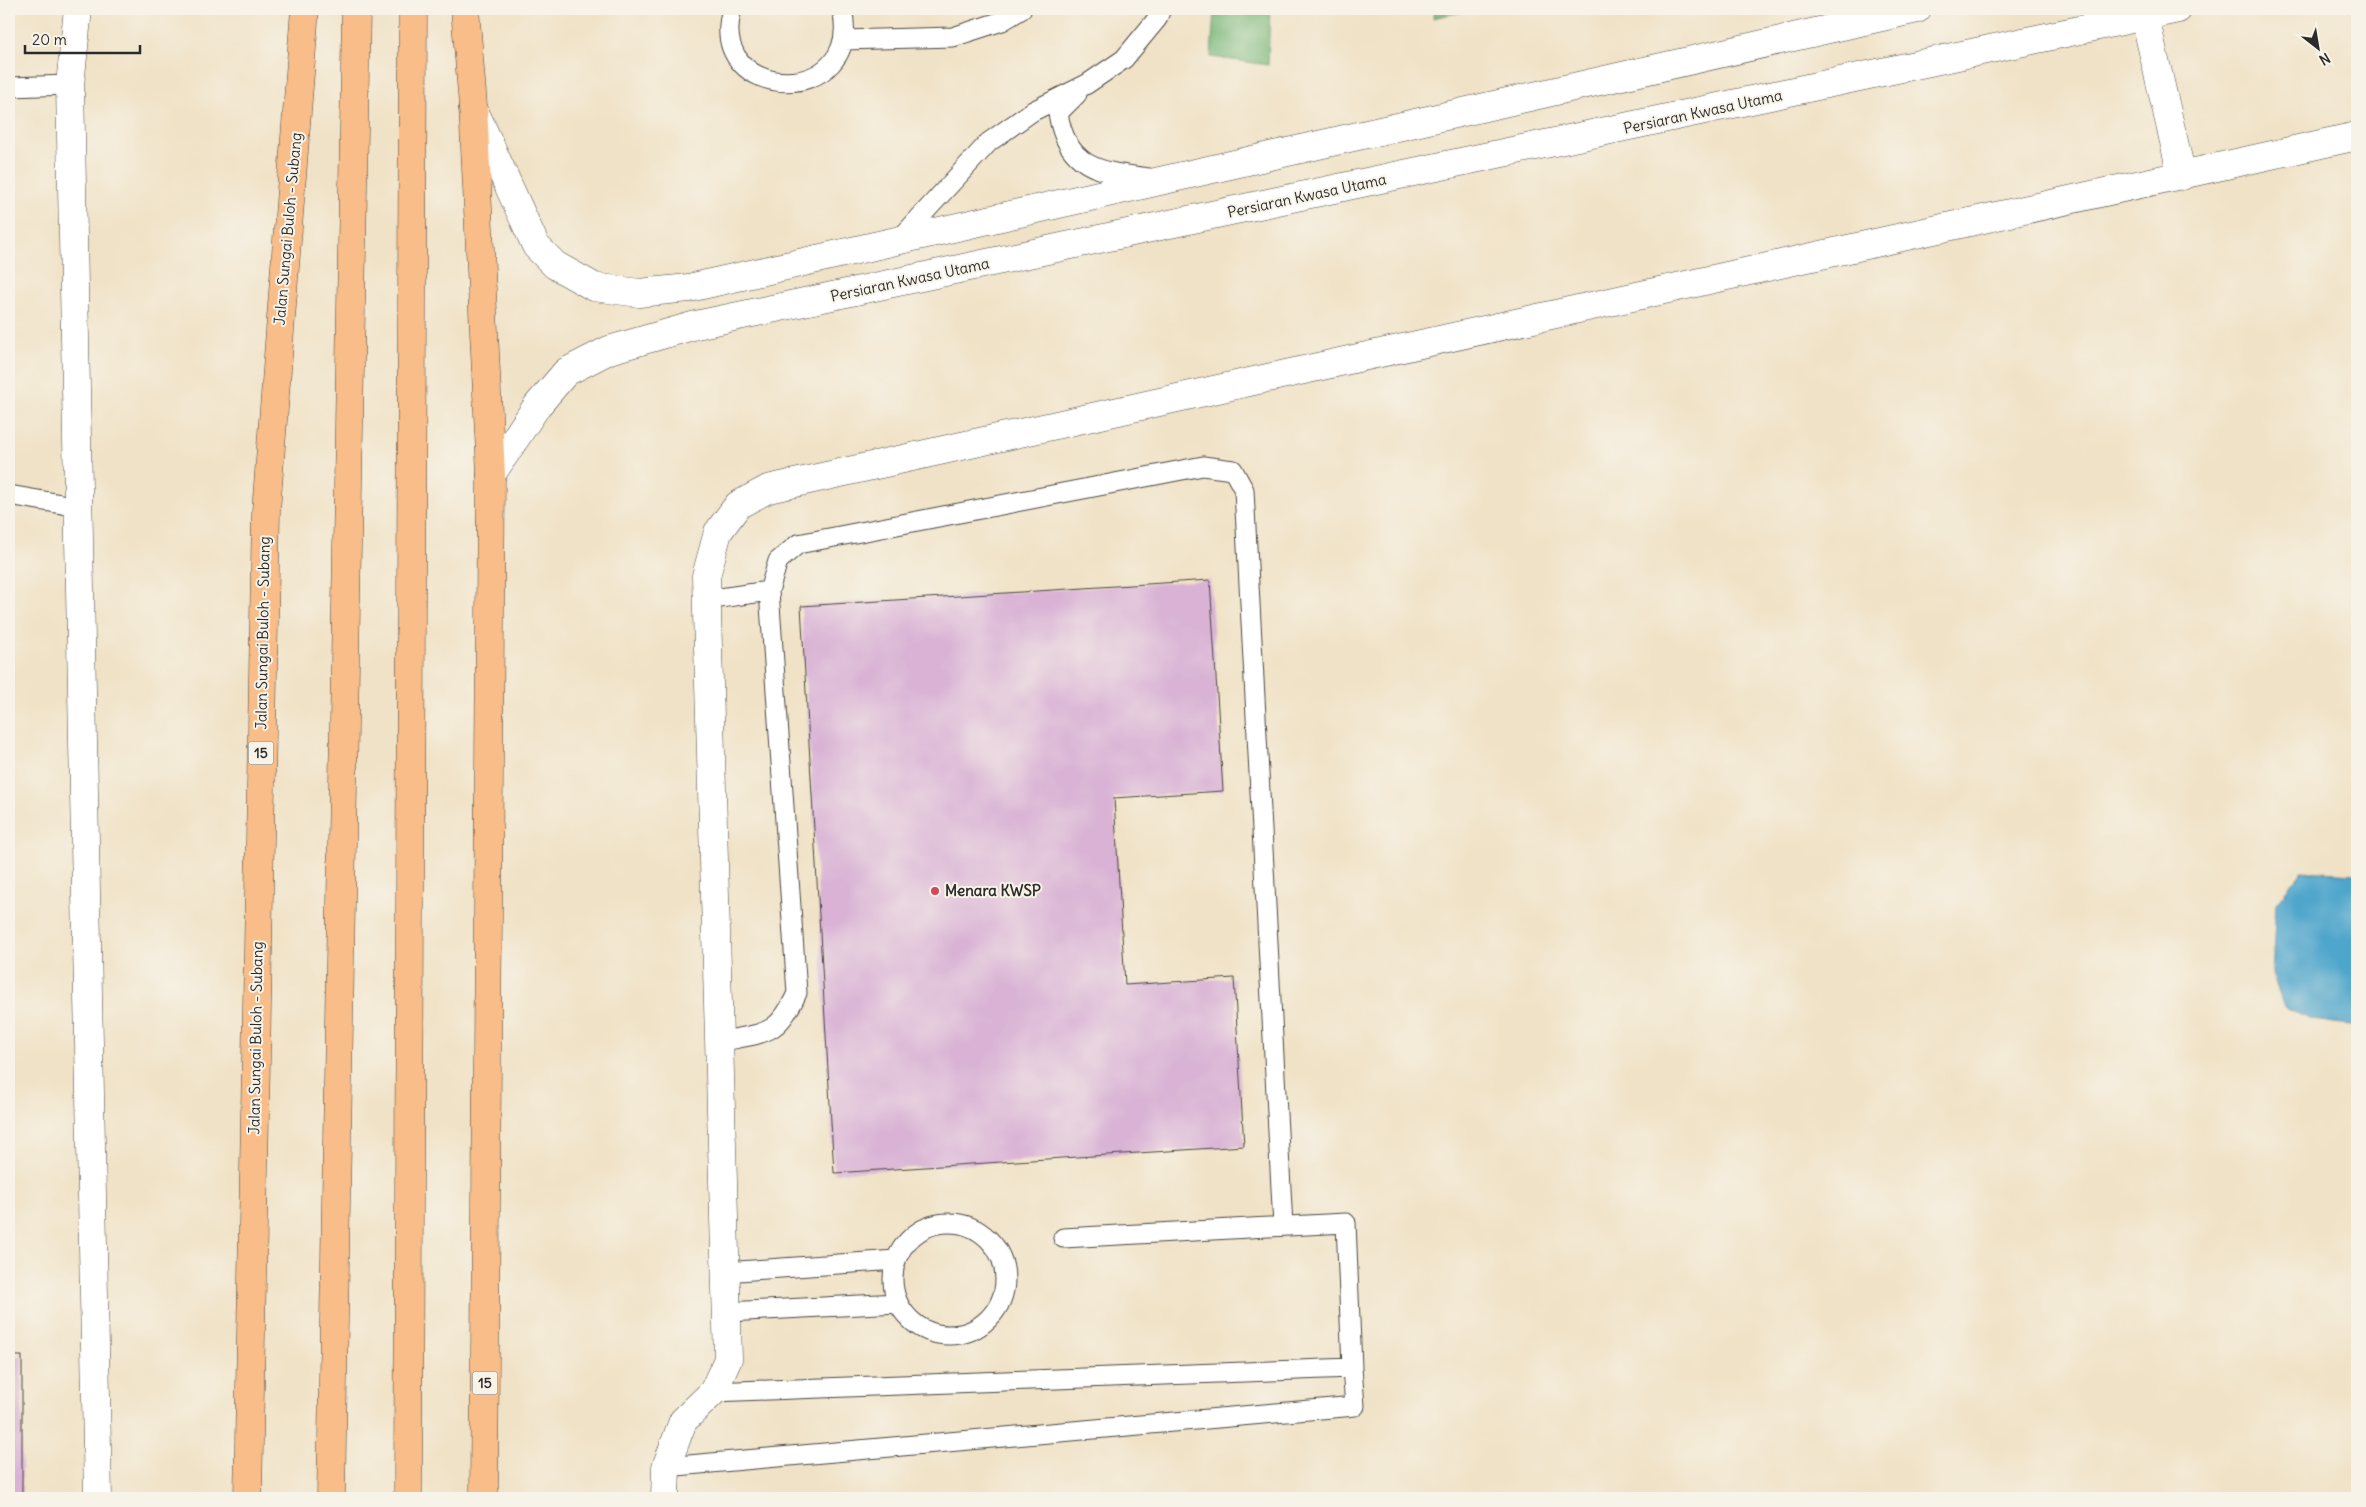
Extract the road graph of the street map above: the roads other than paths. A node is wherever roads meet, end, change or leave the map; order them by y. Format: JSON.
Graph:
{"nodes":[{"id":1,"x":78,"y":9,"type":"edge"},
{"id":2,"x":305,"y":9,"type":"edge"},
{"id":3,"x":356,"y":9,"type":"edge"},
{"id":4,"x":413,"y":9,"type":"edge"},
{"id":5,"x":465,"y":9,"type":"edge"},
{"id":6,"x":732,"y":9,"type":"edge"},
{"id":7,"x":842,"y":9,"type":"edge"},
{"id":8,"x":1022,"y":9,"type":"edge"},
{"id":9,"x":1161,"y":9,"type":"edge"},
{"id":10,"x":1917,"y":9,"type":"edge"},
{"id":11,"x":2178,"y":9,"type":"edge"},
{"id":12,"x":2144,"y":13,"type":"edge"},
{"id":13,"x":843,"y":40,"type":"junction"},
{"id":14,"x":1086,"y":84,"type":"junction"},
{"id":15,"x":70,"y":85,"type":"junction"},
{"id":16,"x":9,"y":87,"type":"edge"},
{"id":17,"x":473,"y":106,"type":"junction"},
{"id":18,"x":2357,"y":136,"type":"edge"},
{"id":19,"x":2182,"y":176,"type":"junction"},
{"id":20,"x":1164,"y":180,"type":"junction"},
{"id":21,"x":899,"y":240,"type":"junction"},
{"id":22,"x":491,"y":475,"type":"junction"},
{"id":23,"x":9,"y":495,"type":"edge"},
{"id":24,"x":79,"y":507,"type":"junction"},
{"id":25,"x":769,"y":591,"type":"junction"},
{"id":26,"x":706,"y":600,"type":"junction"},
{"id":27,"x":719,"y":1042,"type":"junction"},
{"id":28,"x":1283,"y":1226,"type":"junction"},
{"id":29,"x":1063,"y":1238,"type":"dead end"},
{"id":30,"x":896,"y":1260,"type":"junction"},
{"id":31,"x":726,"y":1272,"type":"junction"},
{"id":32,"x":898,"y":1303,"type":"junction"},
{"id":33,"x":726,"y":1312,"type":"junction"},
{"id":34,"x":1352,"y":1368,"type":"junction"},
{"id":35,"x":713,"y":1392,"type":"junction"},
{"id":36,"x":666,"y":1467,"type":"junction"},
{"id":37,"x":98,"y":1498,"type":"edge"},
{"id":38,"x":248,"y":1498,"type":"edge"},
{"id":39,"x":331,"y":1498,"type":"edge"},
{"id":40,"x":408,"y":1498,"type":"edge"},
{"id":41,"x":484,"y":1498,"type":"edge"},
{"id":42,"x":665,"y":1498,"type":"edge"}],
"edges":[{"from":1,"to":15,"type":"street"},
{"from":2,"to":38,"type":"highway","name":"Jalan Sungai Buloh - Subang","number":"15"},
{"from":3,"to":39,"type":"highway"},
{"from":4,"to":40,"type":"highway"},
{"from":5,"to":17,"type":"highway","number":"15"},
{"from":6,"to":13,"type":"lane"},
{"from":7,"to":13,"type":"lane"},
{"from":8,"to":13,"type":"lane"},
{"from":9,"to":14,"type":"lane"},
{"from":10,"to":20,"type":"street"},
{"from":11,"to":12,"type":"street","name":"Persiaran Kwasa Utama"},
{"from":12,"to":19,"type":"street"},
{"from":12,"to":22,"type":"street","name":"Persiaran Kwasa Utama"},
{"from":14,"to":20,"type":"lane"},
{"from":14,"to":21,"type":"lane"},
{"from":15,"to":16,"type":"lane"},
{"from":15,"to":24,"type":"street"},
{"from":17,"to":21,"type":"street"},
{"from":17,"to":22,"type":"highway","number":"15"},
{"from":18,"to":19,"type":"street"},
{"from":19,"to":26,"type":"street"},
{"from":20,"to":21,"type":"street"},
{"from":22,"to":41,"type":"highway","number":"15"},
{"from":23,"to":24,"type":"lane"},
{"from":24,"to":37,"type":"street"},
{"from":25,"to":26,"type":"lane"},
{"from":25,"to":27,"type":"lane"},
{"from":25,"to":28,"type":"lane"},
{"from":26,"to":27,"type":"street"},
{"from":27,"to":31,"type":"street"},
{"from":28,"to":29,"type":"lane"},
{"from":28,"to":34,"type":"lane"},
{"from":30,"to":31,"type":"lane"},
{"from":30,"to":32,"type":"lane"},
{"from":30,"to":32,"type":"lane"},
{"from":31,"to":33,"type":"street"},
{"from":32,"to":33,"type":"lane"},
{"from":33,"to":35,"type":"street"},
{"from":34,"to":35,"type":"lane"},
{"from":34,"to":36,"type":"lane"},
{"from":35,"to":36,"type":"street"},
{"from":36,"to":42,"type":"street"}]}
